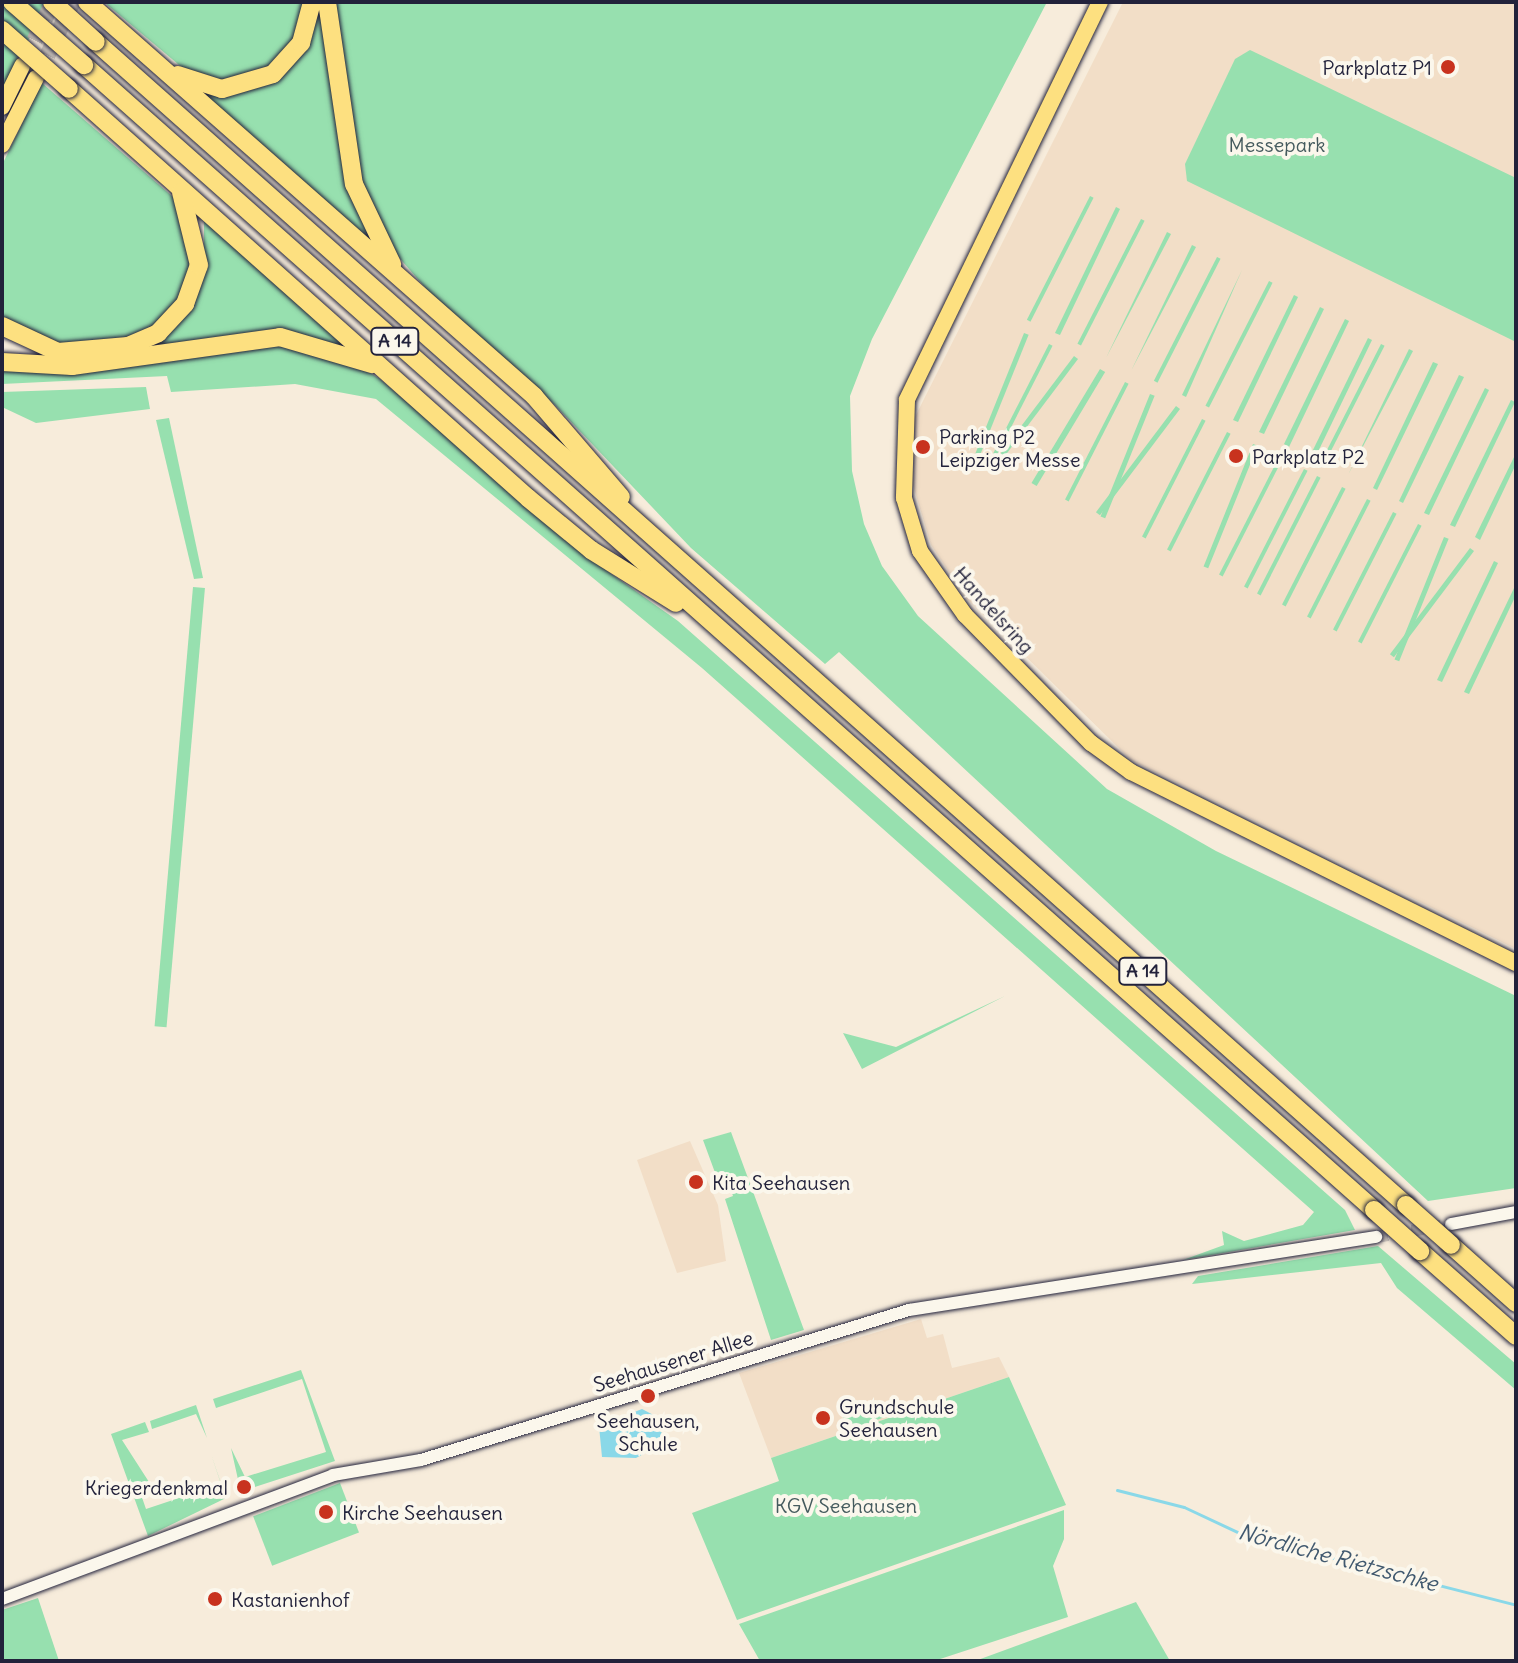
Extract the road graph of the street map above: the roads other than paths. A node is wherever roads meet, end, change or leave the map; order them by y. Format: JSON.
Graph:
{"nodes":[{"id":1,"x":12,"y":2,"type":"edge"},
{"id":2,"x":52,"y":2,"type":"edge"},
{"id":3,"x":87,"y":2,"type":"edge"},
{"id":4,"x":312,"y":2,"type":"edge"},
{"id":5,"x":327,"y":2,"type":"edge"},
{"id":6,"x":1100,"y":2,"type":"edge"},
{"id":7,"x":2,"y":30,"type":"edge"},
{"id":8,"x":151,"y":59,"type":"junction"},
{"id":9,"x":22,"y":66,"type":"tunnel mouth"},
{"id":10,"x":36,"y":78,"type":"tunnel mouth"},
{"id":11,"x":2,"y":107,"type":"edge"},
{"id":12,"x":2,"y":145,"type":"edge"},
{"id":13,"x":177,"y":186,"type":"junction"},
{"id":14,"x":400,"y":276,"type":"junction"},
{"id":15,"x":2,"y":326,"type":"edge"},
{"id":16,"x":2,"y":362,"type":"edge"},
{"id":17,"x":384,"y":369,"type":"junction"},
{"id":18,"x":640,"y":524,"type":"junction"},
{"id":19,"x":705,"y":620,"type":"junction"},
{"id":20,"x":1516,"y":963,"type":"edge"},
{"id":21,"x":1516,"y":1212,"type":"edge"},
{"id":22,"x":1451,"y":1224,"type":"tunnel mouth"},
{"id":23,"x":1376,"y":1237,"type":"tunnel mouth"},
{"id":24,"x":1516,"y":1303,"type":"edge"},
{"id":25,"x":1516,"y":1336,"type":"edge"},
{"id":26,"x":2,"y":1599,"type":"edge"}],
"edges":[{"from":1,"to":19,"type":"highway","number":"A 14","bridge":true},
{"from":2,"to":18,"type":"highway","number":"A 14","bridge":true},
{"from":3,"to":8,"type":"highway"},
{"from":4,"to":8,"type":"highway"},
{"from":5,"to":14,"type":"highway"},
{"from":6,"to":20,"type":"main road","name":"Handelsring"},
{"from":7,"to":13,"type":"highway","bridge":true},
{"from":8,"to":14,"type":"highway"},
{"from":9,"to":11,"type":"main road"},
{"from":10,"to":12,"type":"main road"},
{"from":13,"to":15,"type":"highway"},
{"from":13,"to":17,"type":"highway"},
{"from":14,"to":18,"type":"highway"},
{"from":16,"to":17,"type":"highway"},
{"from":17,"to":19,"type":"highway"},
{"from":18,"to":24,"type":"highway","number":"A 14","bridge":true},
{"from":19,"to":25,"type":"highway","number":"A 14","bridge":true},
{"from":21,"to":22,"type":"street"},
{"from":23,"to":26,"type":"street","name":"Seehausener Allee"}]}
